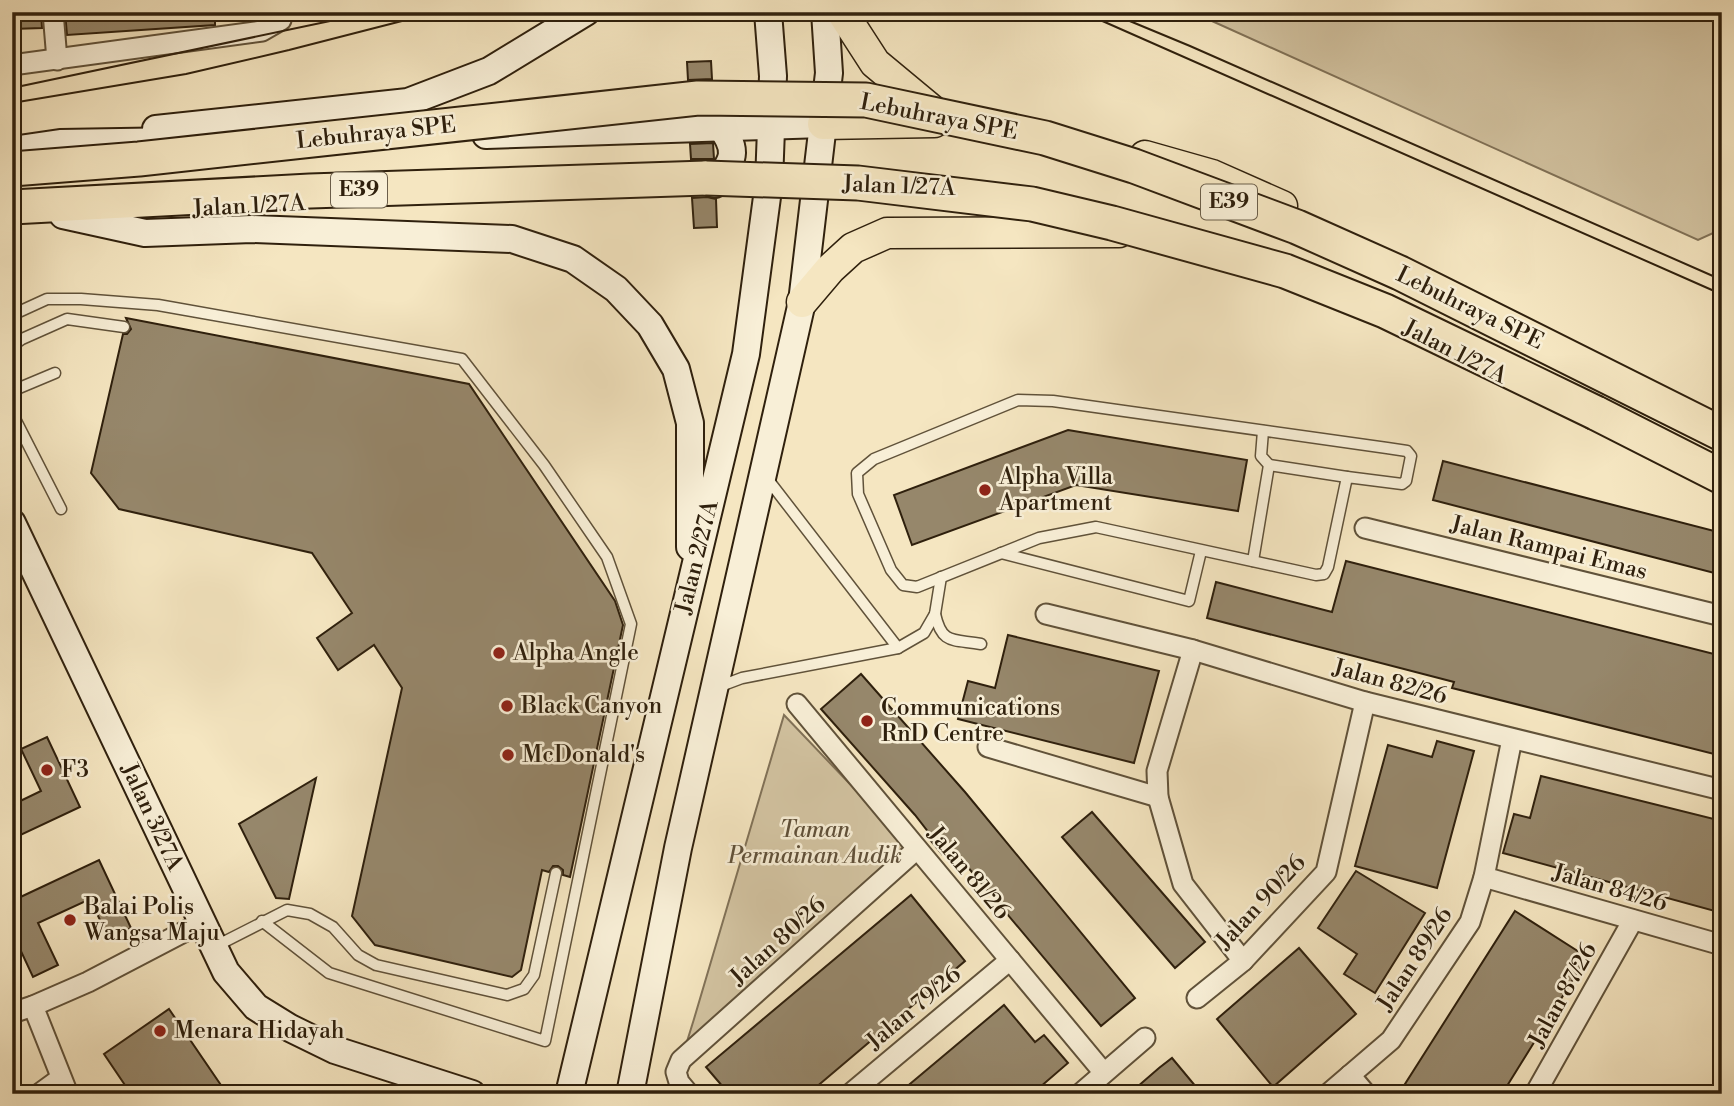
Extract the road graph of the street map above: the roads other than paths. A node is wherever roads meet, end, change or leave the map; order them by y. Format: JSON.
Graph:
{"nodes":[{"id":1,"x":53,"y":12,"type":"edge"},
{"id":2,"x":586,"y":12,"type":"edge"},
{"id":3,"x":768,"y":12,"type":"edge"},
{"id":4,"x":825,"y":12,"type":"edge"},
{"id":5,"x":842,"y":12,"type":"edge"},
{"id":6,"x":281,"y":20,"type":"dead end"},
{"id":7,"x":57,"y":60,"type":"junction"},
{"id":8,"x":12,"y":65,"type":"edge"},
{"id":9,"x":946,"y":122,"type":"junction"},
{"id":10,"x":772,"y":124,"type":"junction"},
{"id":11,"x":823,"y":124,"type":"junction"},
{"id":12,"x":720,"y":126,"type":"junction"},
{"id":13,"x":60,"y":143,"type":"junction"},
{"id":14,"x":12,"y":150,"type":"edge"},
{"id":15,"x":12,"y":169,"type":"edge"},
{"id":16,"x":769,"y":182,"type":"junction"},
{"id":17,"x":816,"y":183,"type":"junction"},
{"id":18,"x":715,"y":184,"type":"junction"},
{"id":19,"x":12,"y":207,"type":"edge"},
{"id":20,"x":63,"y":215,"type":"junction"},
{"id":21,"x":12,"y":218,"type":"edge"},
{"id":22,"x":1203,"y":232,"type":"junction"},
{"id":23,"x":802,"y":302,"type":"junction"},
{"id":24,"x":12,"y":314,"type":"edge"},
{"id":25,"x":124,"y":327,"type":"dead end"},
{"id":26,"x":12,"y":346,"type":"edge"},
{"id":27,"x":55,"y":373,"type":"dead end"},
{"id":28,"x":12,"y":391,"type":"edge"},
{"id":29,"x":12,"y":413,"type":"edge"},
{"id":30,"x":1722,"y":421,"type":"edge"},
{"id":31,"x":1263,"y":430,"type":"junction"},
{"id":32,"x":1722,"y":434,"type":"edge"},
{"id":33,"x":1269,"y":465,"type":"junction"},
{"id":34,"x":763,"y":474,"type":"junction"},
{"id":35,"x":1348,"y":477,"type":"junction"},
{"id":36,"x":1722,"y":477,"type":"edge"},
{"id":37,"x":1722,"y":488,"type":"edge"},
{"id":38,"x":61,"y":509,"type":"dead end"},
{"id":39,"x":12,"y":523,"type":"edge"},
{"id":40,"x":1365,"y":528,"type":"dead end"},
{"id":41,"x":1200,"y":551,"type":"junction"},
{"id":42,"x":1000,"y":553,"type":"junction"},
{"id":43,"x":1253,"y":561,"type":"junction"},
{"id":44,"x":941,"y":577,"type":"junction"},
{"id":45,"x":691,"y":581,"type":"junction"},
{"id":46,"x":935,"y":614,"type":"junction"},
{"id":47,"x":1046,"y":614,"type":"dead end"},
{"id":48,"x":1722,"y":616,"type":"edge"},
{"id":49,"x":981,"y":644,"type":"dead end"},
{"id":50,"x":898,"y":648,"type":"junction"},
{"id":51,"x":1193,"y":650,"type":"junction"},
{"id":52,"x":714,"y":688,"type":"junction"},
{"id":53,"x":1366,"y":702,"type":"junction"},
{"id":54,"x":797,"y":705,"type":"dead end"},
{"id":55,"x":1512,"y":739,"type":"junction"},
{"id":56,"x":988,"y":747,"type":"dead end"},
{"id":57,"x":1722,"y":790,"type":"edge"},
{"id":58,"x":1158,"y":797,"type":"junction"},
{"id":59,"x":917,"y":849,"type":"junction"},
{"id":60,"x":556,"y":873,"type":"dead end"},
{"id":61,"x":1485,"y":877,"type":"junction"},
{"id":62,"x":1633,"y":920,"type":"junction"},
{"id":63,"x":262,"y":921,"type":"junction"},
{"id":64,"x":201,"y":923,"type":"junction"},
{"id":65,"x":1722,"y":945,"type":"edge"},
{"id":66,"x":214,"y":948,"type":"junction"},
{"id":67,"x":1010,"y":960,"type":"junction"},
{"id":68,"x":1243,"y":961,"type":"junction"},
{"id":69,"x":1197,"y":998,"type":"dead end"},
{"id":70,"x":33,"y":1006,"type":"junction"},
{"id":71,"x":12,"y":1013,"type":"edge"},
{"id":72,"x":642,"y":1029,"type":"junction"},
{"id":73,"x":1145,"y":1038,"type":"dead end"},
{"id":74,"x":1104,"y":1073,"type":"junction"},
{"id":75,"x":1350,"y":1075,"type":"junction"},
{"id":76,"x":65,"y":1086,"type":"edge"},
{"id":77,"x":39,"y":1094,"type":"edge"},
{"id":78,"x":472,"y":1094,"type":"edge"},
{"id":79,"x":569,"y":1094,"type":"edge"},
{"id":80,"x":616,"y":1094,"type":"edge"},
{"id":81,"x":630,"y":1094,"type":"edge"},
{"id":82,"x":689,"y":1094,"type":"edge"},
{"id":83,"x":850,"y":1094,"type":"edge"},
{"id":84,"x":1080,"y":1094,"type":"edge"},
{"id":85,"x":1328,"y":1094,"type":"edge"},
{"id":86,"x":1366,"y":1094,"type":"edge"},
{"id":87,"x":1535,"y":1094,"type":"edge"}],
"edges":[{"from":1,"to":7,"type":"street"},
{"from":2,"to":13,"type":"main road"},
{"from":3,"to":10,"type":"main road","name":"Jalan 2/27A"},
{"from":4,"to":11,"type":"main road","name":"Jalan 2/27A"},
{"from":5,"to":9,"type":"main road"},
{"from":6,"to":7,"type":"street"},
{"from":7,"to":8,"type":"street"},
{"from":9,"to":11,"type":"main road"},
{"from":9,"to":30,"type":"main road"},
{"from":10,"to":11,"type":"main road"},
{"from":10,"to":12,"type":"main road"},
{"from":10,"to":16,"type":"main road","name":"Jalan 2/27A"},
{"from":11,"to":17,"type":"main road","name":"Jalan 2/27A"},
{"from":12,"to":13,"type":"main road"},
{"from":12,"to":18,"type":"main road"},
{"from":13,"to":14,"type":"main road"},
{"from":15,"to":32,"type":"highway","name":"Lebuhraya SPE","number":"E39","bridge":true},
{"from":16,"to":17,"type":"main road","name":"Jalan 1/27A"},
{"from":16,"to":18,"type":"main road","name":"Jalan 1/27A"},
{"from":16,"to":45,"type":"main road","name":"Jalan 2/27A"},
{"from":17,"to":22,"type":"main road","name":"Jalan 1/27A"},
{"from":17,"to":23,"type":"main road","name":"Jalan 2/27A"},
{"from":18,"to":20,"type":"main road","name":"Jalan 1/27A"},
{"from":19,"to":36,"type":"highway","name":"Lebuhraya SPE","number":"E39","bridge":true},
{"from":20,"to":21,"type":"main road","name":"Jalan 1/27A"},
{"from":20,"to":45,"type":"main road"},
{"from":22,"to":23,"type":"main road"},
{"from":22,"to":37,"type":"main road","name":"Jalan 1/27A"},
{"from":23,"to":34,"type":"main road","name":"Jalan 2/27A"},
{"from":24,"to":63,"type":"lane"},
{"from":25,"to":26,"type":"lane"},
{"from":27,"to":28,"type":"lane"},
{"from":29,"to":38,"type":"lane"},
{"from":31,"to":33,"type":"lane"},
{"from":31,"to":35,"type":"lane"},
{"from":31,"to":44,"type":"lane"},
{"from":33,"to":35,"type":"lane"},
{"from":33,"to":43,"type":"lane"},
{"from":34,"to":50,"type":"lane"},
{"from":34,"to":52,"type":"main road","name":"Jalan 2/27A"},
{"from":35,"to":43,"type":"lane"},
{"from":39,"to":64,"type":"main road","name":"Jalan 3/27A"},
{"from":40,"to":48,"type":"street","name":"Jalan Rampai Emas"},
{"from":41,"to":42,"type":"lane"},
{"from":41,"to":42,"type":"lane"},
{"from":41,"to":43,"type":"lane"},
{"from":42,"to":44,"type":"lane"},
{"from":44,"to":46,"type":"lane"},
{"from":45,"to":79,"type":"main road","name":"Jalan 2/27A"},
{"from":46,"to":49,"type":"lane"},
{"from":46,"to":50,"type":"lane"},
{"from":47,"to":51,"type":"street","name":"Jalan 82/26"},
{"from":50,"to":52,"type":"lane"},
{"from":51,"to":53,"type":"street","name":"Jalan 82/26"},
{"from":51,"to":58,"type":"street"},
{"from":52,"to":72,"type":"main road","name":"Jalan 2/27A"},
{"from":53,"to":55,"type":"street","name":"Jalan 82/26"},
{"from":53,"to":68,"type":"street","name":"Jalan 90/26"},
{"from":54,"to":59,"type":"street","name":"Jalan 81/26"},
{"from":55,"to":57,"type":"street","name":"Jalan 82/26"},
{"from":55,"to":61,"type":"street","name":"Jalan 89/26"},
{"from":56,"to":58,"type":"street"},
{"from":58,"to":68,"type":"street"},
{"from":59,"to":67,"type":"street","name":"Jalan 81/26"},
{"from":59,"to":82,"type":"street","name":"Jalan 80/26"},
{"from":60,"to":63,"type":"lane"},
{"from":61,"to":62,"type":"street","name":"Jalan 84/26"},
{"from":61,"to":75,"type":"street","name":"Jalan 89/26"},
{"from":62,"to":65,"type":"street","name":"Jalan 84/26"},
{"from":62,"to":87,"type":"street","name":"Jalan 87/26"},
{"from":63,"to":66,"type":"lane"},
{"from":64,"to":66,"type":"main road","name":"Jalan 3/27A"},
{"from":64,"to":70,"type":"street"},
{"from":66,"to":78,"type":"main road","name":"Jalan 3/27A"},
{"from":67,"to":74,"type":"street","name":"Jalan 81/26"},
{"from":67,"to":83,"type":"street","name":"Jalan 79/26"},
{"from":68,"to":69,"type":"street","name":"Jalan 90/26"},
{"from":70,"to":71,"type":"street"},
{"from":70,"to":76,"type":"street"},
{"from":72,"to":80,"type":"main road"},
{"from":72,"to":81,"type":"main road","name":"Jalan 2/27A"},
{"from":73,"to":74,"type":"street"},
{"from":74,"to":84,"type":"street"},
{"from":75,"to":85,"type":"street","name":"Jalan 89/26"},
{"from":75,"to":86,"type":"street"},
{"from":76,"to":77,"type":"street"}]}
